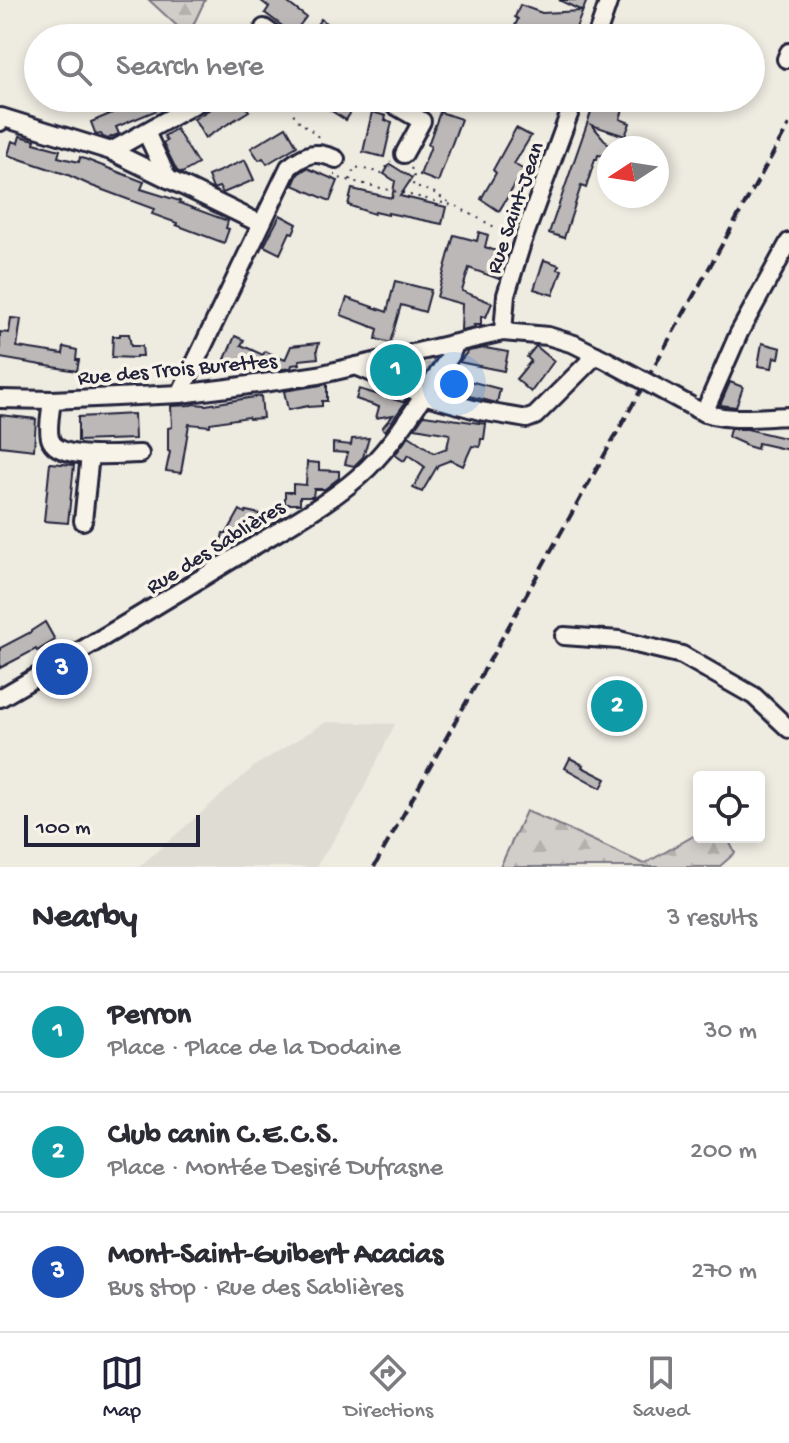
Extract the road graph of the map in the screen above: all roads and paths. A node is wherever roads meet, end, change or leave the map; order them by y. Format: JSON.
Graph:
{"nodes":[{"id":1,"x":609,"y":0,"type":"edge"},
{"id":2,"x":601,"y":24,"type":"edge"},
{"id":3,"x":181,"y":112,"type":"edge"},
{"id":4,"x":293,"y":112,"type":"edge"},
{"id":5,"x":406,"y":112,"type":"edge"},
{"id":6,"x":570,"y":112,"type":"edge"},
{"id":7,"x":0,"y":122,"type":"edge"},
{"id":8,"x":146,"y":132,"type":"junction"},
{"id":9,"x":111,"y":151,"type":"junction"},
{"id":10,"x":404,"y":154,"type":"junction"},
{"id":11,"x":332,"y":157,"type":"junction"},
{"id":12,"x":168,"y":179,"type":"junction"},
{"id":13,"x":350,"y":180,"type":"junction"},
{"id":14,"x":413,"y":186,"type":"junction"},
{"id":15,"x":411,"y":195,"type":"junction"},
{"id":16,"x":456,"y":206,"type":"junction"},
{"id":17,"x":261,"y":224,"type":"junction"},
{"id":18,"x":789,"y":242,"type":"edge"},
{"id":19,"x":522,"y":243,"type":"junction"},
{"id":20,"x":503,"y":332,"type":"junction"},
{"id":21,"x":455,"y":344,"type":"junction"},
{"id":22,"x":600,"y":357,"type":"junction"},
{"id":23,"x":356,"y":366,"type":"junction"},
{"id":24,"x":180,"y":394,"type":"junction"},
{"id":25,"x":423,"y":395,"type":"junction"},
{"id":26,"x":0,"y":399,"type":"edge"},
{"id":27,"x":52,"y":400,"type":"junction"},
{"id":28,"x":697,"y":410,"type":"junction"},
{"id":29,"x":789,"y":416,"type":"edge"},
{"id":30,"x":140,"y":454,"type":"dead end"},
{"id":31,"x":90,"y":455,"type":"junction"},
{"id":32,"x":83,"y":521,"type":"dead end"},
{"id":33,"x":564,"y":636,"type":"dead end"},
{"id":34,"x":0,"y":698,"type":"edge"},
{"id":35,"x":785,"y":725,"type":"edge"}],
"edges":[{"from":1,"to":2,"type":"street"},
{"from":3,"to":8,"type":"street"},
{"from":4,"to":11,"type":"path"},
{"from":5,"to":10,"type":"street"},
{"from":6,"to":19,"type":"street","name":"Rue Saint-Jean"},
{"from":7,"to":9,"type":"street"},
{"from":8,"to":9,"type":"street"},
{"from":8,"to":12,"type":"street"},
{"from":9,"to":12,"type":"street"},
{"from":10,"to":13,"type":"path"},
{"from":10,"to":14,"type":"path"},
{"from":11,"to":13,"type":"path"},
{"from":11,"to":17,"type":"street"},
{"from":12,"to":17,"type":"street"},
{"from":13,"to":15,"type":"path"},
{"from":14,"to":15,"type":"path"},
{"from":14,"to":16,"type":"path"},
{"from":15,"to":16,"type":"path"},
{"from":16,"to":19,"type":"path"},
{"from":17,"to":24,"type":"street"},
{"from":18,"to":28,"type":"street"},
{"from":19,"to":20,"type":"street","name":"Rue Saint-Jean"},
{"from":20,"to":21,"type":"street","name":"Rue des Trois Burettes"},
{"from":20,"to":22,"type":"street","name":"Rue des Trois Burettes"},
{"from":21,"to":23,"type":"street","name":"Rue des Trois Burettes"},
{"from":21,"to":25,"type":"street","name":"Rue des Sablières"},
{"from":22,"to":25,"type":"street"},
{"from":22,"to":28,"type":"street","name":"Rue des Trois Burettes","bridge":true},
{"from":23,"to":24,"type":"street","name":"Rue des Trois Burettes"},
{"from":23,"to":25,"type":"street"},
{"from":24,"to":27,"type":"street","name":"Rue des Trois Burettes"},
{"from":25,"to":34,"type":"street","name":"Rue des Sablières"},
{"from":26,"to":27,"type":"street","name":"Rue des Trois Burettes"},
{"from":27,"to":31,"type":"street"},
{"from":28,"to":29,"type":"street"},
{"from":30,"to":31,"type":"street"},
{"from":31,"to":32,"type":"street"},
{"from":33,"to":35,"type":"street"}]}
